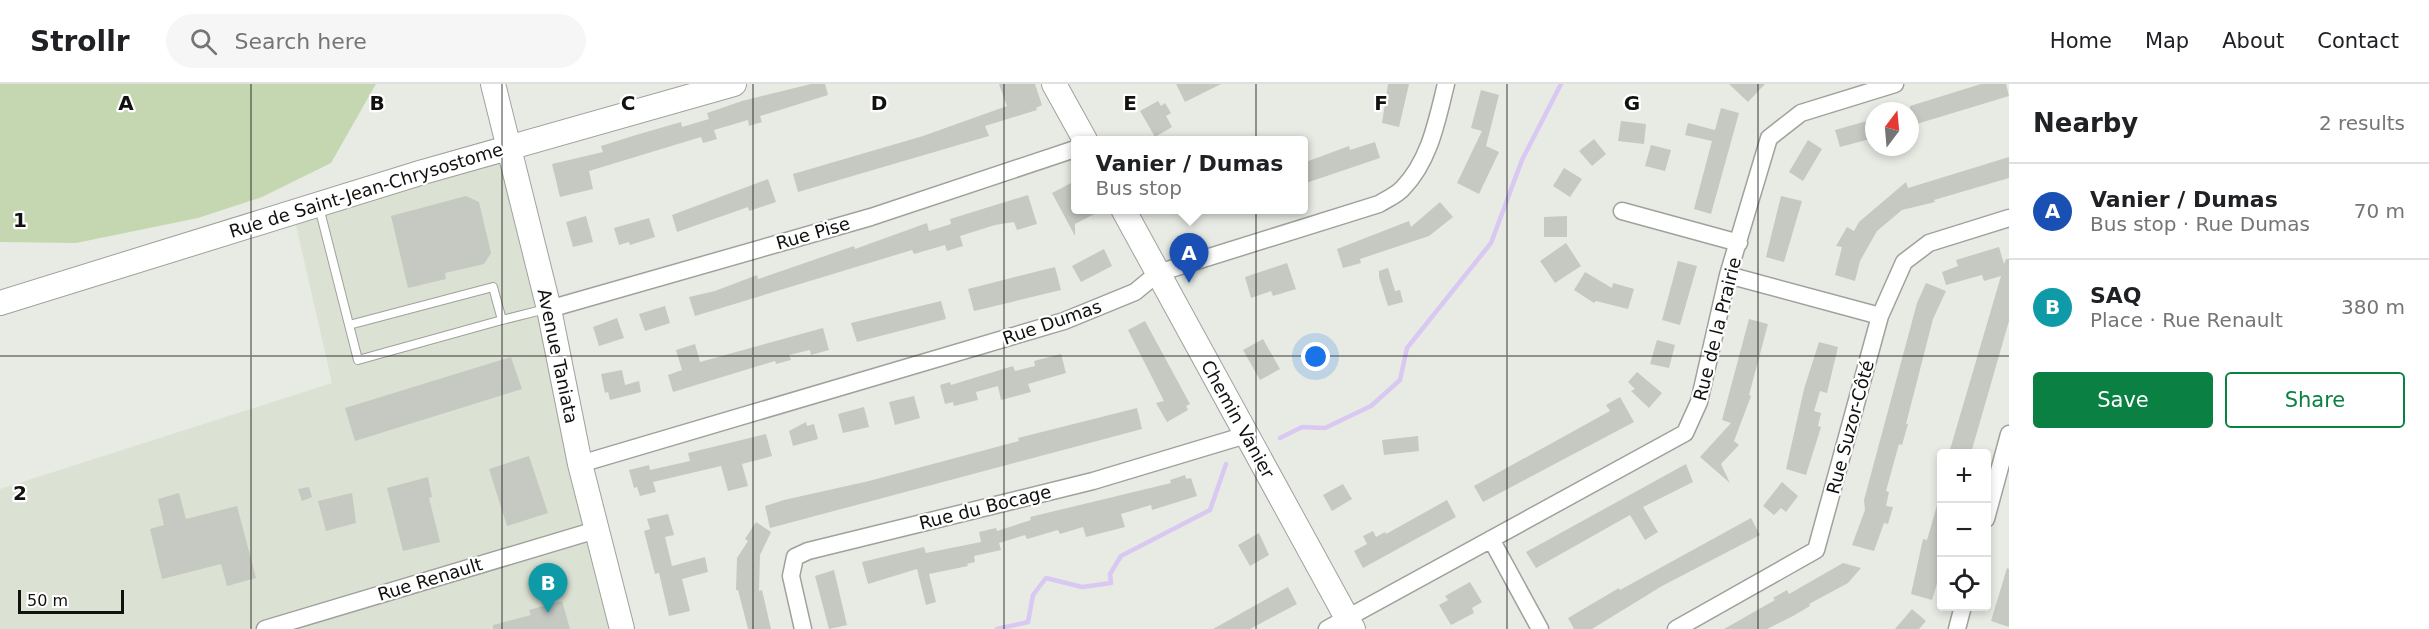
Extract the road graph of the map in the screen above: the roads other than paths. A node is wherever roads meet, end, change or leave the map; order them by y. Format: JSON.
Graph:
{"nodes":[{"id":1,"x":493,"y":84,"type":"edge"},
{"id":2,"x":734,"y":84,"type":"edge"},
{"id":3,"x":1054,"y":84,"type":"edge"},
{"id":4,"x":1446,"y":84,"type":"edge"},
{"id":5,"x":1895,"y":84,"type":"edge"},
{"id":6,"x":1082,"y":136,"type":"edge"},
{"id":7,"x":510,"y":147,"type":"junction"},
{"id":8,"x":1071,"y":150,"type":"edge"},
{"id":9,"x":318,"y":204,"type":"junction"},
{"id":10,"x":1622,"y":211,"type":"dead end"},
{"id":11,"x":1125,"y":214,"type":"edge"},
{"id":12,"x":2009,"y":218,"type":"edge"},
{"id":13,"x":1739,"y":243,"type":"junction"},
{"id":14,"x":1158,"y":273,"type":"junction"},
{"id":15,"x":1728,"y":275,"type":"junction"},
{"id":16,"x":0,"y":303,"type":"edge"},
{"id":17,"x":549,"y":309,"type":"junction"},
{"id":18,"x":1880,"y":316,"type":"junction"},
{"id":19,"x":502,"y":320,"type":"junction"},
{"id":20,"x":349,"y":325,"type":"junction"},
{"id":21,"x":2009,"y":434,"type":"edge"},
{"id":22,"x":1246,"y":435,"type":"junction"},
{"id":23,"x":580,"y":464,"type":"junction"},
{"id":24,"x":1990,"y":503,"type":"edge"},
{"id":25,"x":596,"y":530,"type":"junction"},
{"id":26,"x":1491,"y":539,"type":"junction"},
{"id":27,"x":1962,"y":611,"type":"edge"},
{"id":28,"x":1342,"y":625,"type":"edge"},
{"id":29,"x":265,"y":629,"type":"edge"},
{"id":30,"x":622,"y":629,"type":"edge"},
{"id":31,"x":803,"y":629,"type":"edge"},
{"id":32,"x":1540,"y":629,"type":"edge"},
{"id":33,"x":1676,"y":629,"type":"edge"},
{"id":34,"x":1957,"y":629,"type":"edge"}],
"edges":[{"from":1,"to":7,"type":"street","name":"Avenue Taniata"},
{"from":2,"to":7,"type":"street","name":"Rue de Saint-Jean-Chrysostome"},
{"from":3,"to":6,"type":"street"},
{"from":4,"to":14,"type":"street","name":"Rue Dumas"},
{"from":5,"to":13,"type":"street","name":"Rue de la Prairie"},
{"from":7,"to":9,"type":"street","name":"Rue de Saint-Jean-Chrysostome"},
{"from":7,"to":17,"type":"street","name":"Avenue Taniata"},
{"from":8,"to":17,"type":"street","name":"Rue Pise"},
{"from":9,"to":16,"type":"street","name":"Rue de Saint-Jean-Chrysostome"},
{"from":9,"to":20,"type":"lane"},
{"from":10,"to":13,"type":"street"},
{"from":11,"to":14,"type":"street","name":"Chemin Vanier"},
{"from":12,"to":18,"type":"street","name":"Rue Suzor-Côté"},
{"from":13,"to":15,"type":"street","name":"Rue de la Prairie"},
{"from":14,"to":22,"type":"street","name":"Chemin Vanier"},
{"from":14,"to":23,"type":"street","name":"Rue Dumas"},
{"from":15,"to":18,"type":"street"},
{"from":15,"to":26,"type":"street","name":"Rue de la Prairie"},
{"from":17,"to":19,"type":"lane"},
{"from":17,"to":23,"type":"street","name":"Avenue Taniata"},
{"from":18,"to":33,"type":"street","name":"Rue Suzor-Côté"},
{"from":19,"to":20,"type":"lane"},
{"from":19,"to":20,"type":"lane"},
{"from":21,"to":24,"type":"street"},
{"from":22,"to":28,"type":"street","name":"Chemin Vanier"},
{"from":22,"to":31,"type":"street","name":"Rue du Bocage"},
{"from":23,"to":25,"type":"street","name":"Avenue Taniata"},
{"from":25,"to":29,"type":"street","name":"Rue Renault"},
{"from":25,"to":30,"type":"street","name":"Avenue Taniata"},
{"from":26,"to":28,"type":"street","name":"Rue de la Prairie"},
{"from":26,"to":32,"type":"street"},
{"from":27,"to":34,"type":"street"}]}
